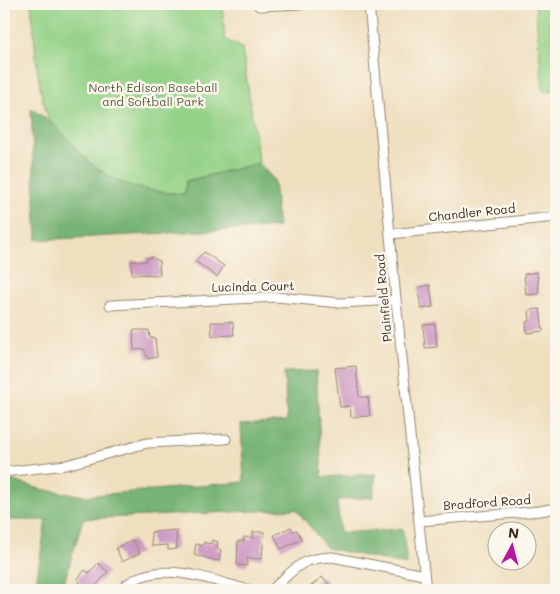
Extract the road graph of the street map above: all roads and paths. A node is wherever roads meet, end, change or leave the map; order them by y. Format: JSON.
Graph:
{"nodes":[{"id":1,"x":302,"y":4,"type":"edge"},
{"id":2,"x":369,"y":4,"type":"edge"},
{"id":3,"x":259,"y":6,"type":"dead end"},
{"id":4,"x":556,"y":217,"type":"edge"},
{"id":5,"x":390,"y":234,"type":"junction"},
{"id":6,"x":396,"y":300,"type":"junction"},
{"id":7,"x":110,"y":305,"type":"dead end"},
{"id":8,"x":226,"y":439,"type":"dead end"},
{"id":9,"x":4,"y":472,"type":"edge"},
{"id":10,"x":556,"y":508,"type":"edge"},
{"id":11,"x":418,"y":521,"type":"junction"},
{"id":12,"x":424,"y":575,"type":"junction"},
{"id":13,"x":121,"y":590,"type":"edge"},
{"id":14,"x":250,"y":590,"type":"edge"},
{"id":15,"x":272,"y":590,"type":"edge"},
{"id":16,"x":426,"y":590,"type":"edge"}],
"edges":[{"from":1,"to":3,"type":"street"},
{"from":2,"to":5,"type":"street","name":"Plainfield Road"},
{"from":4,"to":5,"type":"street","name":"Chandler Road"},
{"from":5,"to":6,"type":"street","name":"Plainfield Road"},
{"from":6,"to":7,"type":"street","name":"Lucinda Court"},
{"from":6,"to":11,"type":"street","name":"Plainfield Road"},
{"from":8,"to":9,"type":"street"},
{"from":10,"to":11,"type":"street","name":"Bradford Road"},
{"from":11,"to":12,"type":"street","name":"Plainfield Road"},
{"from":12,"to":15,"type":"street"},
{"from":12,"to":16,"type":"street","name":"Plainfield Road"},
{"from":13,"to":14,"type":"street"}]}
